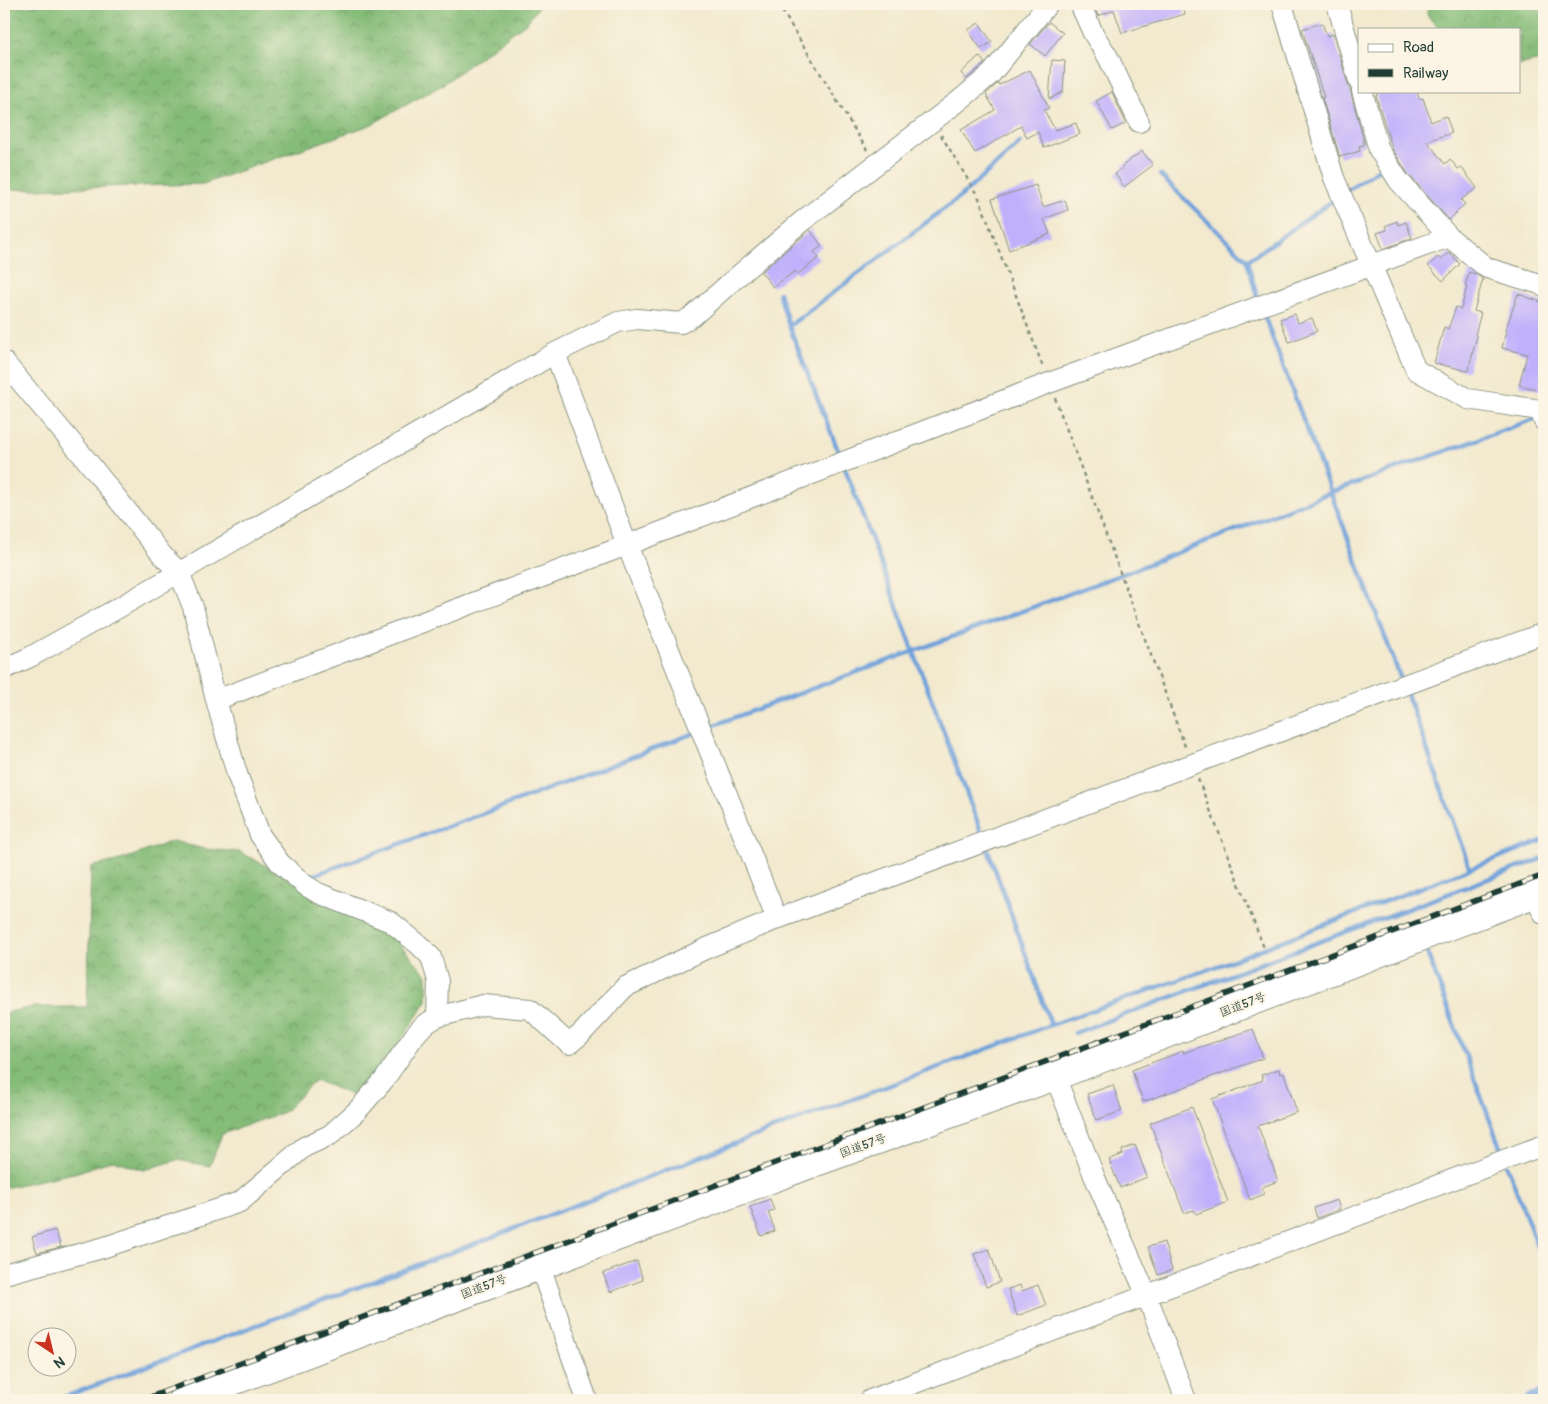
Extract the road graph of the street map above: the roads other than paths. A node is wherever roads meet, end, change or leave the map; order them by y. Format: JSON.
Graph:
{"nodes":[{"id":1,"x":1048,"y":4,"type":"edge"},
{"id":2,"x":1080,"y":4,"type":"edge"},
{"id":3,"x":1282,"y":4,"type":"edge"},
{"id":4,"x":1337,"y":4,"type":"edge"},
{"id":5,"x":1358,"y":78,"type":"edge"},
{"id":6,"x":1362,"y":92,"type":"edge"},
{"id":7,"x":1139,"y":122,"type":"dead end"},
{"id":8,"x":1449,"y":236,"type":"junction"},
{"id":9,"x":1371,"y":266,"type":"junction"},
{"id":10,"x":1543,"y":284,"type":"edge"},
{"id":11,"x":555,"y":354,"type":"junction"},
{"id":12,"x":4,"y":362,"type":"edge"},
{"id":13,"x":1544,"y":421,"type":"edge"},
{"id":14,"x":627,"y":546,"type":"junction"},
{"id":15,"x":179,"y":572,"type":"junction"},
{"id":16,"x":1544,"y":633,"type":"edge"},
{"id":17,"x":4,"y":669,"type":"edge"},
{"id":18,"x":216,"y":700,"type":"junction"},
{"id":19,"x":1541,"y":899,"type":"edge"},
{"id":20,"x":777,"y":919,"type":"junction"},
{"id":21,"x":437,"y":1017,"type":"junction"},
{"id":22,"x":1055,"y":1076,"type":"junction"},
{"id":23,"x":1544,"y":1145,"type":"edge"},
{"id":24,"x":540,"y":1266,"type":"junction"},
{"id":25,"x":4,"y":1274,"type":"edge"},
{"id":26,"x":1147,"y":1296,"type":"junction"},
{"id":27,"x":182,"y":1400,"type":"edge"},
{"id":28,"x":587,"y":1400,"type":"edge"},
{"id":29,"x":870,"y":1400,"type":"edge"},
{"id":30,"x":1186,"y":1400,"type":"edge"}],
"edges":[{"from":1,"to":11,"type":"street"},
{"from":2,"to":7,"type":"street"},
{"from":3,"to":9,"type":"street"},
{"from":4,"to":5,"type":"street"},
{"from":6,"to":8,"type":"street"},
{"from":8,"to":9,"type":"street"},
{"from":8,"to":10,"type":"street"},
{"from":9,"to":13,"type":"street"},
{"from":9,"to":14,"type":"street"},
{"from":11,"to":14,"type":"street"},
{"from":11,"to":15,"type":"street"},
{"from":12,"to":15,"type":"street"},
{"from":14,"to":18,"type":"street"},
{"from":14,"to":20,"type":"street"},
{"from":15,"to":17,"type":"street"},
{"from":15,"to":18,"type":"street"},
{"from":16,"to":20,"type":"street"},
{"from":18,"to":21,"type":"street"},
{"from":19,"to":22,"type":"highway","name":"国道57号"},
{"from":20,"to":21,"type":"street"},
{"from":21,"to":25,"type":"street"},
{"from":22,"to":24,"type":"highway","name":"国道57号"},
{"from":22,"to":26,"type":"street"},
{"from":23,"to":26,"type":"street"},
{"from":24,"to":27,"type":"highway","name":"国道57号"},
{"from":24,"to":28,"type":"street"},
{"from":26,"to":29,"type":"street"},
{"from":26,"to":30,"type":"street"}]}
